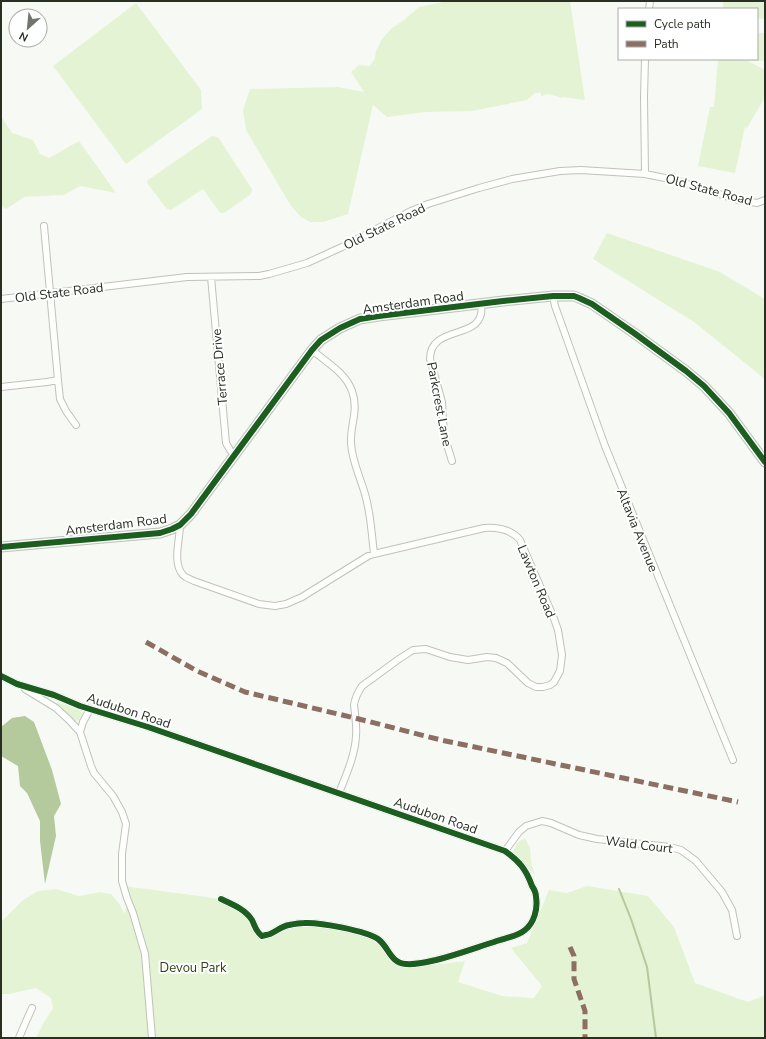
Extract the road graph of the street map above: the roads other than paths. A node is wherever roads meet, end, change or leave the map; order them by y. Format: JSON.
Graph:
{"nodes":[{"id":1,"x":645,"y":60,"type":"edge"},
{"id":2,"x":645,"y":174,"type":"junction"},
{"id":3,"x":765,"y":200,"type":"edge"},
{"id":4,"x":44,"y":226,"type":"dead end"},
{"id":5,"x":211,"y":277,"type":"junction"},
{"id":6,"x":50,"y":293,"type":"junction"},
{"id":7,"x":552,"y":296,"type":"junction"},
{"id":8,"x":1,"y":298,"type":"edge"},
{"id":9,"x":481,"y":304,"type":"junction"},
{"id":10,"x":312,"y":350,"type":"junction"},
{"id":11,"x":58,"y":380,"type":"junction"},
{"id":12,"x":1,"y":387,"type":"edge"},
{"id":13,"x":76,"y":425,"type":"dead end"},
{"id":14,"x":234,"y":454,"type":"junction"},
{"id":15,"x":452,"y":461,"type":"dead end"},
{"id":16,"x":765,"y":462,"type":"edge"},
{"id":17,"x":180,"y":525,"type":"junction"},
{"id":18,"x":1,"y":547,"type":"edge"},
{"id":19,"x":374,"y":554,"type":"junction"},
{"id":20,"x":1,"y":676,"type":"edge"},
{"id":21,"x":17,"y":684,"type":"junction"},
{"id":22,"x":90,"y":709,"type":"junction"},
{"id":23,"x":80,"y":732,"type":"junction"},
{"id":24,"x":733,"y":760,"type":"dead end"},
{"id":25,"x":339,"y":793,"type":"junction"},
{"id":26,"x":505,"y":851,"type":"junction"},
{"id":27,"x":221,"y":899,"type":"dead end"},
{"id":28,"x":737,"y":936,"type":"dead end"},
{"id":29,"x":32,"y":1008,"type":"dead end"},
{"id":30,"x":19,"y":1038,"type":"edge"},
{"id":31,"x":152,"y":1038,"type":"edge"}],
"edges":[{"from":1,"to":2,"type":"street"},
{"from":2,"to":3,"type":"street","name":"Old State Road"},
{"from":2,"to":5,"type":"street","name":"Old State Road"},
{"from":4,"to":6,"type":"street"},
{"from":5,"to":6,"type":"street","name":"Old State Road"},
{"from":5,"to":14,"type":"street","name":"Terrace Drive"},
{"from":6,"to":8,"type":"street","name":"Old State Road"},
{"from":6,"to":11,"type":"street"},
{"from":7,"to":9,"type":"street","name":"Amsterdam Road"},
{"from":7,"to":16,"type":"street","name":"Amsterdam Road"},
{"from":7,"to":24,"type":"street","name":"Altavia Avenue"},
{"from":9,"to":10,"type":"street","name":"Amsterdam Road"},
{"from":9,"to":15,"type":"street","name":"Parkcrest Lane"},
{"from":10,"to":14,"type":"street","name":"Amsterdam Road"},
{"from":10,"to":19,"type":"street"},
{"from":11,"to":12,"type":"street"},
{"from":11,"to":13,"type":"street"},
{"from":14,"to":17,"type":"street","name":"Amsterdam Road"},
{"from":17,"to":18,"type":"street","name":"Amsterdam Road"},
{"from":17,"to":19,"type":"street","name":"Lawton Road"},
{"from":19,"to":25,"type":"street","name":"Lawton Road"},
{"from":20,"to":21,"type":"street","name":"Audubon Road"},
{"from":21,"to":22,"type":"street","name":"Audubon Road"},
{"from":21,"to":23,"type":"street"},
{"from":22,"to":23,"type":"street"},
{"from":22,"to":25,"type":"street","name":"Audubon Road"},
{"from":23,"to":31,"type":"street"},
{"from":25,"to":26,"type":"street","name":"Audubon Road"},
{"from":26,"to":27,"type":"street","name":"Audubon Road"},
{"from":26,"to":28,"type":"street","name":"Wald Court"},
{"from":29,"to":30,"type":"street"}]}
